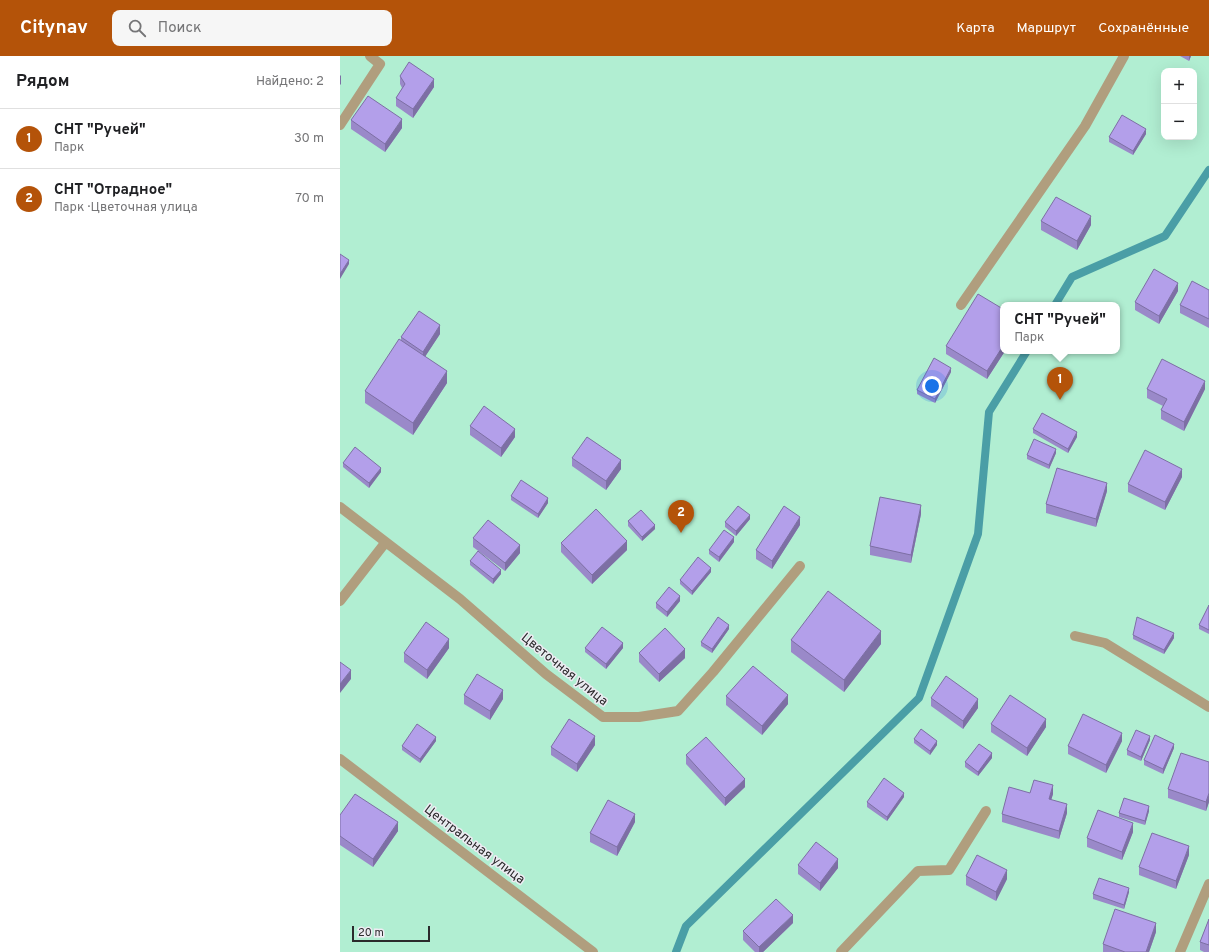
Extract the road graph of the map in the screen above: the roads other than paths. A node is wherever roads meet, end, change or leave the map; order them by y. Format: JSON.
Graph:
{"nodes":[{"id":1,"x":370,"y":56,"type":"edge"},
{"id":2,"x":1124,"y":56,"type":"edge"},
{"id":3,"x":340,"y":126,"type":"edge"},
{"id":4,"x":961,"y":305,"type":"dead end"},
{"id":5,"x":340,"y":507,"type":"edge"},
{"id":6,"x":385,"y":543,"type":"junction"},
{"id":7,"x":800,"y":566,"type":"dead end"},
{"id":8,"x":340,"y":601,"type":"edge"},
{"id":9,"x":1075,"y":636,"type":"dead end"},
{"id":10,"x":1209,"y":706,"type":"edge"},
{"id":11,"x":340,"y":759,"type":"edge"},
{"id":12,"x":986,"y":811,"type":"dead end"},
{"id":13,"x":1209,"y":884,"type":"edge"},
{"id":14,"x":593,"y":952,"type":"edge"},
{"id":15,"x":841,"y":952,"type":"edge"},
{"id":16,"x":1180,"y":952,"type":"edge"}],
"edges":[{"from":1,"to":3,"type":"street"},
{"from":2,"to":4,"type":"street"},
{"from":5,"to":6,"type":"street","name":"Цветочная улица"},
{"from":6,"to":7,"type":"street","name":"Цветочная улица"},
{"from":6,"to":8,"type":"street"},
{"from":9,"to":10,"type":"street"},
{"from":11,"to":14,"type":"street","name":"Центральная улица"},
{"from":12,"to":15,"type":"street"},
{"from":13,"to":16,"type":"street"}]}
